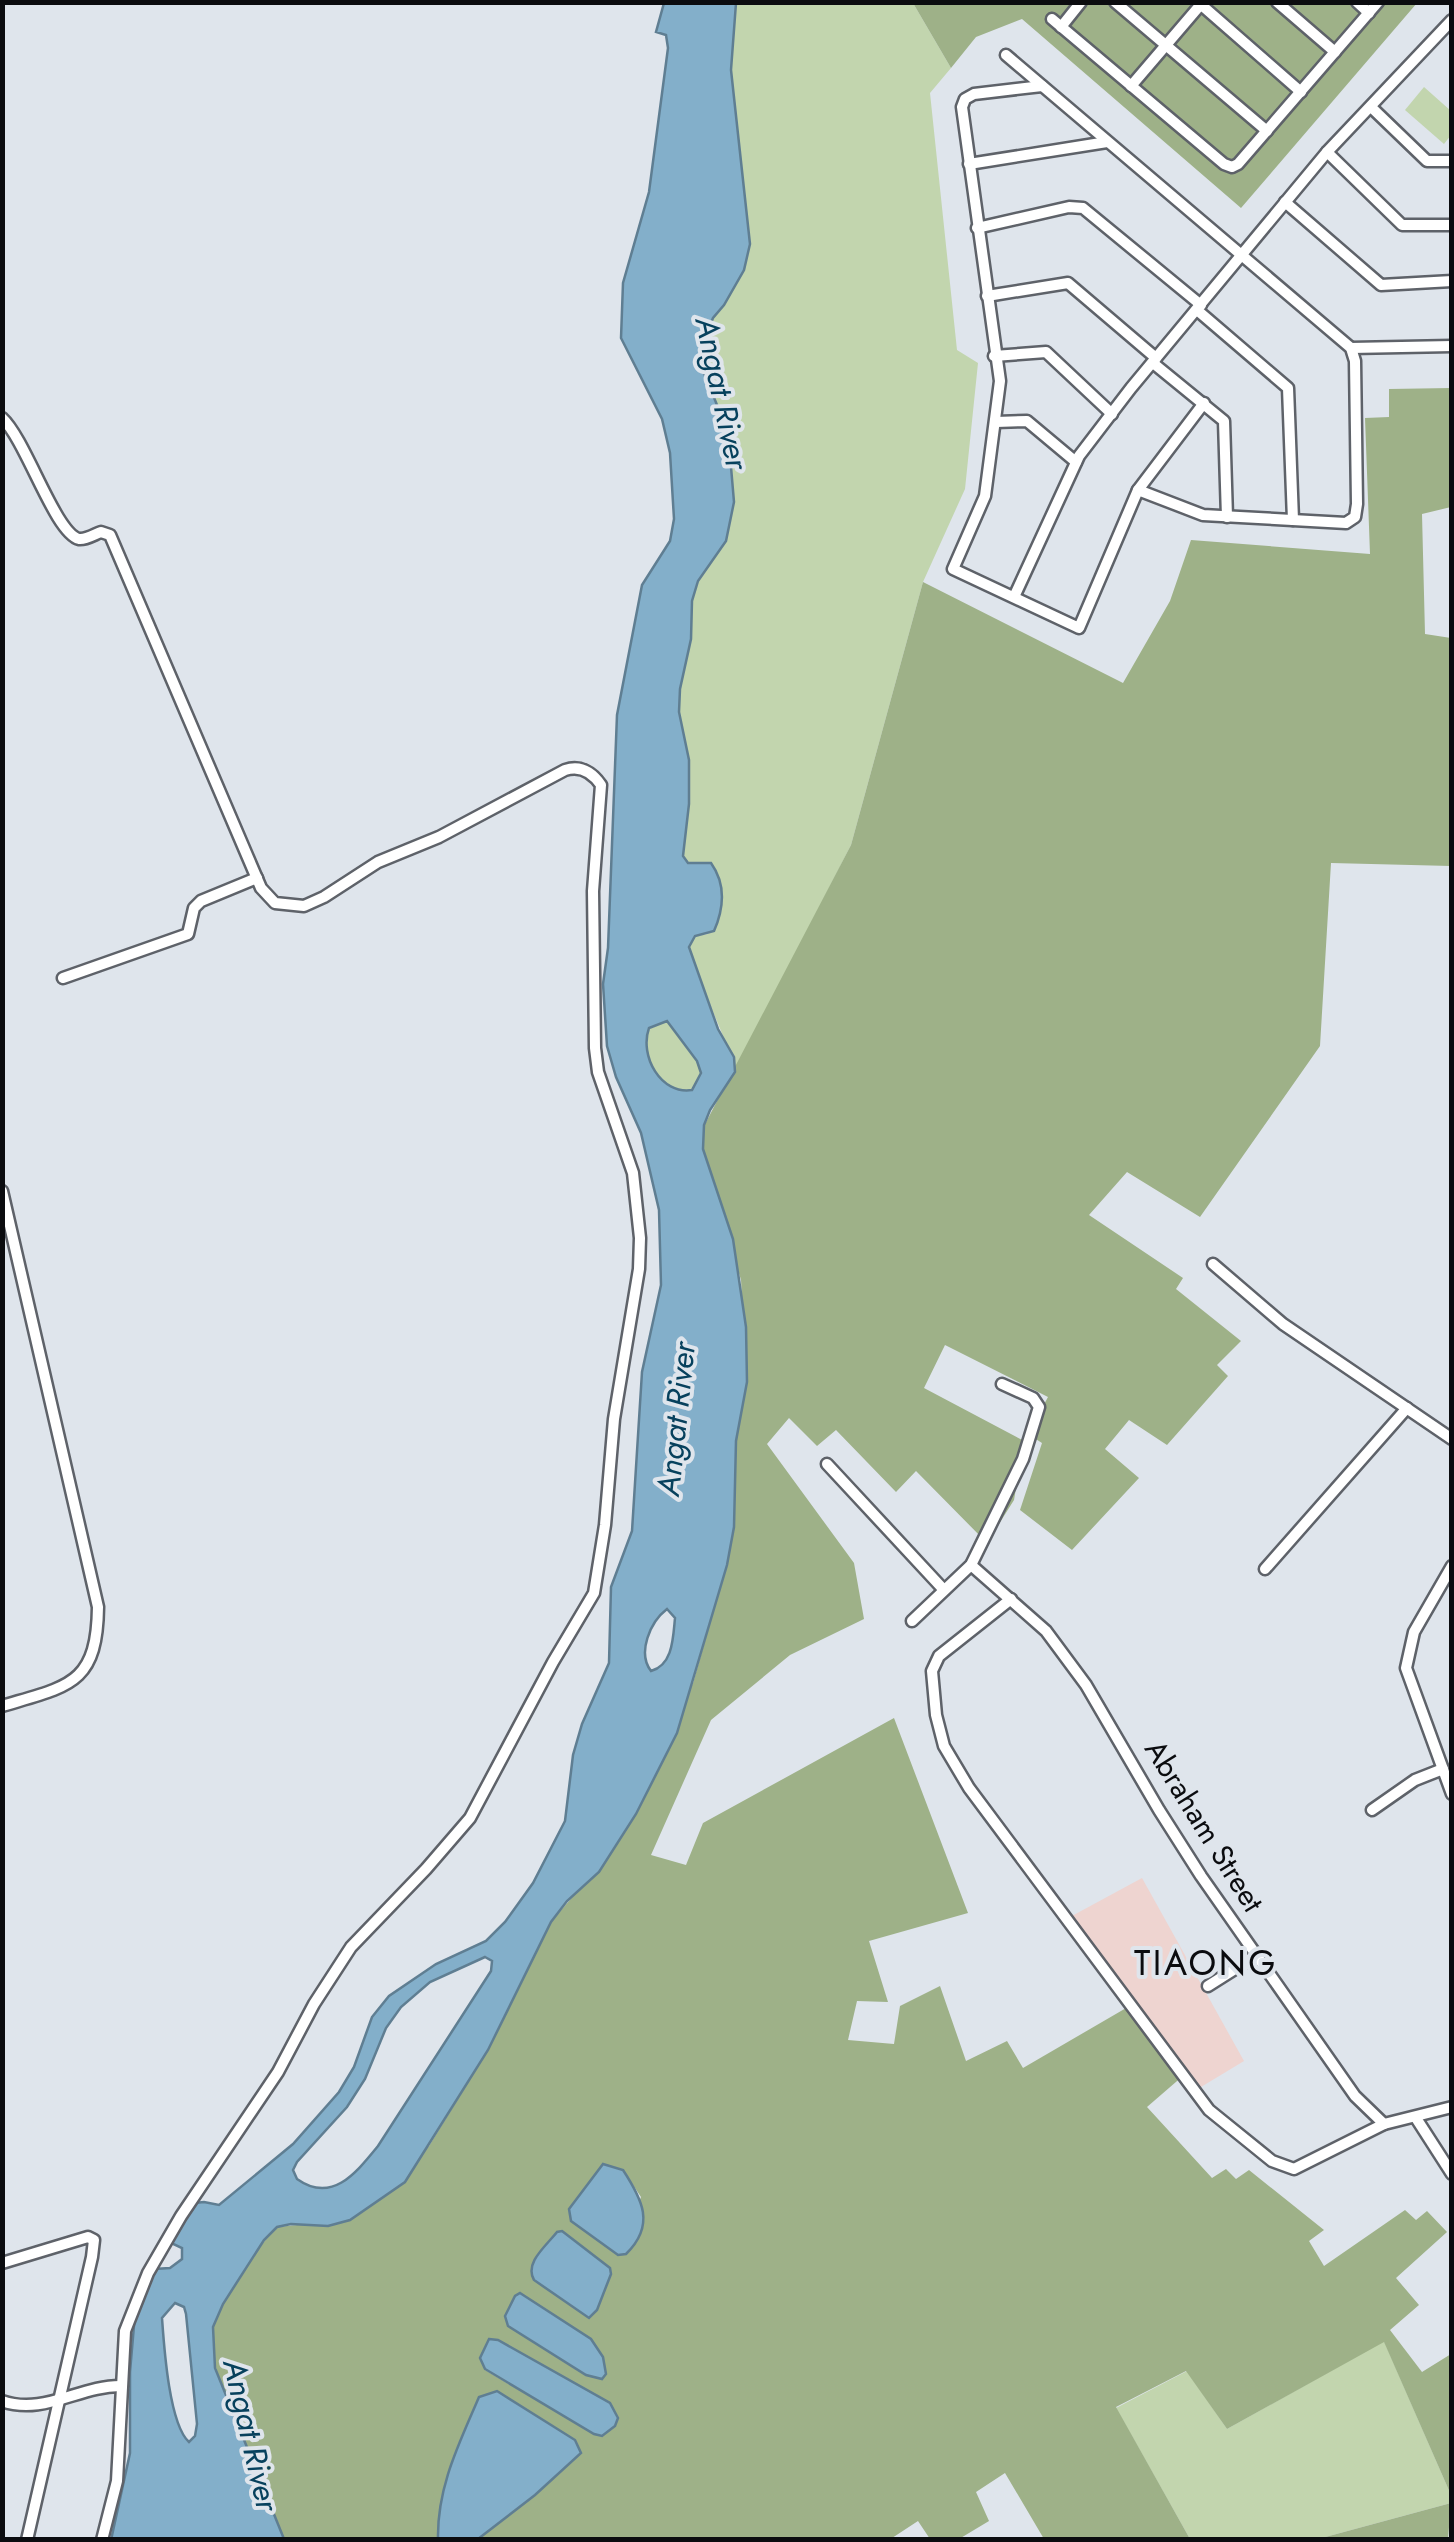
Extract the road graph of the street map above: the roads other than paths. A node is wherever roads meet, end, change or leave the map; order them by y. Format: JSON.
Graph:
{"nodes":[{"id":1,"x":1081,"y":2,"type":"edge"},
{"id":2,"x":1115,"y":2,"type":"edge"},
{"id":3,"x":1277,"y":2,"type":"edge"},
{"id":4,"x":1357,"y":2,"type":"edge"},
{"id":5,"x":1378,"y":2,"type":"edge"},
{"id":6,"x":1200,"y":3,"type":"edge"},
{"id":7,"x":1369,"y":13,"type":"junction"},
{"id":8,"x":1452,"y":20,"type":"edge"},
{"id":9,"x":1166,"y":46,"type":"junction"},
{"id":10,"x":1335,"y":52,"type":"junction"},
{"id":11,"x":1006,"y":55,"type":"dead end"},
{"id":12,"x":1042,"y":86,"type":"junction"},
{"id":13,"x":1131,"y":86,"type":"junction"},
{"id":14,"x":1301,"y":92,"type":"junction"},
{"id":15,"x":1370,"y":108,"type":"junction"},
{"id":16,"x":1266,"y":132,"type":"junction"},
{"id":17,"x":1107,"y":142,"type":"junction"},
{"id":18,"x":1327,"y":152,"type":"junction"},
{"id":19,"x":1452,"y":160,"type":"edge"},
{"id":20,"x":970,"y":164,"type":"junction"},
{"id":21,"x":1285,"y":202,"type":"junction"},
{"id":22,"x":1452,"y":225,"type":"edge"},
{"id":23,"x":977,"y":228,"type":"junction"},
{"id":24,"x":1242,"y":254,"type":"junction"},
{"id":25,"x":1452,"y":282,"type":"edge"},
{"id":26,"x":987,"y":296,"type":"junction"},
{"id":27,"x":1199,"y":308,"type":"junction"},
{"id":28,"x":1452,"y":346,"type":"edge"},
{"id":29,"x":1351,"y":348,"type":"junction"},
{"id":30,"x":994,"y":356,"type":"junction"},
{"id":31,"x":1155,"y":360,"type":"junction"},
{"id":32,"x":1204,"y":403,"type":"junction"},
{"id":33,"x":1112,"y":414,"type":"junction"},
{"id":34,"x":2,"y":418,"type":"edge"},
{"id":35,"x":996,"y":422,"type":"junction"},
{"id":36,"x":1076,"y":462,"type":"junction"},
{"id":37,"x":1138,"y":490,"type":"junction"},
{"id":38,"x":1227,"y":517,"type":"junction"},
{"id":39,"x":1293,"y":520,"type":"junction"},
{"id":40,"x":1014,"y":598,"type":"junction"},
{"id":41,"x":257,"y":878,"type":"junction"},
{"id":42,"x":62,"y":978,"type":"dead end"},
{"id":43,"x":2,"y":1191,"type":"edge"},
{"id":44,"x":1213,"y":1264,"type":"dead end"},
{"id":45,"x":1002,"y":1384,"type":"dead end"},
{"id":46,"x":1407,"y":1408,"type":"junction"},
{"id":47,"x":1452,"y":1440,"type":"edge"},
{"id":48,"x":827,"y":1464,"type":"dead end"},
{"id":49,"x":971,"y":1564,"type":"junction"},
{"id":50,"x":1452,"y":1566,"type":"edge"},
{"id":51,"x":1265,"y":1569,"type":"dead end"},
{"id":52,"x":944,"y":1590,"type":"junction"},
{"id":53,"x":1011,"y":1598,"type":"junction"},
{"id":54,"x":912,"y":1621,"type":"dead end"},
{"id":55,"x":2,"y":1706,"type":"edge"},
{"id":56,"x":1443,"y":1768,"type":"junction"},
{"id":57,"x":1452,"y":1794,"type":"edge"},
{"id":58,"x":1372,"y":1810,"type":"dead end"},
{"id":59,"x":1257,"y":1955,"type":"junction"},
{"id":60,"x":1208,"y":1986,"type":"dead end"},
{"id":61,"x":1452,"y":2107,"type":"edge"},
{"id":62,"x":1416,"y":2118,"type":"junction"},
{"id":63,"x":1384,"y":2124,"type":"junction"},
{"id":64,"x":1452,"y":2174,"type":"edge"},
{"id":65,"x":2,"y":2262,"type":"edge"},
{"id":66,"x":122,"y":2386,"type":"junction"},
{"id":67,"x":60,"y":2400,"type":"junction"},
{"id":68,"x":2,"y":2402,"type":"edge"},
{"id":69,"x":27,"y":2540,"type":"edge"},
{"id":70,"x":102,"y":2540,"type":"edge"}],
"edges":[{"from":1,"to":13,"type":"street"},
{"from":2,"to":9,"type":"street"},
{"from":3,"to":10,"type":"street"},
{"from":4,"to":7,"type":"street"},
{"from":5,"to":7,"type":"street"},
{"from":6,"to":9,"type":"street"},
{"from":6,"to":14,"type":"street"},
{"from":7,"to":10,"type":"street"},
{"from":8,"to":15,"type":"street"},
{"from":9,"to":13,"type":"street"},
{"from":9,"to":16,"type":"street"},
{"from":10,"to":14,"type":"street"},
{"from":11,"to":12,"type":"street"},
{"from":12,"to":17,"type":"street"},
{"from":12,"to":20,"type":"street"},
{"from":13,"to":16,"type":"street"},
{"from":14,"to":16,"type":"street"},
{"from":15,"to":18,"type":"street"},
{"from":15,"to":19,"type":"street"},
{"from":17,"to":20,"type":"street"},
{"from":17,"to":24,"type":"street"},
{"from":18,"to":21,"type":"street"},
{"from":18,"to":22,"type":"street"},
{"from":20,"to":23,"type":"street"},
{"from":21,"to":24,"type":"street"},
{"from":21,"to":25,"type":"street"},
{"from":23,"to":26,"type":"street"},
{"from":23,"to":27,"type":"street"},
{"from":24,"to":27,"type":"street"},
{"from":24,"to":29,"type":"street"},
{"from":26,"to":30,"type":"street"},
{"from":26,"to":31,"type":"street"},
{"from":27,"to":31,"type":"street"},
{"from":27,"to":39,"type":"street"},
{"from":28,"to":29,"type":"street"},
{"from":29,"to":39,"type":"street"},
{"from":30,"to":33,"type":"street"},
{"from":30,"to":35,"type":"street"},
{"from":31,"to":32,"type":"street"},
{"from":31,"to":33,"type":"street"},
{"from":32,"to":37,"type":"street"},
{"from":32,"to":38,"type":"street"},
{"from":33,"to":36,"type":"street"},
{"from":34,"to":41,"type":"street"},
{"from":35,"to":36,"type":"street"},
{"from":35,"to":40,"type":"street"},
{"from":36,"to":40,"type":"street"},
{"from":37,"to":38,"type":"street"},
{"from":37,"to":40,"type":"street"},
{"from":38,"to":39,"type":"street"},
{"from":41,"to":42,"type":"street"},
{"from":41,"to":66,"type":"street"},
{"from":43,"to":55,"type":"street"},
{"from":44,"to":46,"type":"street"},
{"from":45,"to":49,"type":"street"},
{"from":46,"to":47,"type":"street"},
{"from":46,"to":51,"type":"street"},
{"from":48,"to":52,"type":"street"},
{"from":49,"to":52,"type":"street"},
{"from":49,"to":53,"type":"street","name":"Abraham Street"},
{"from":50,"to":56,"type":"street"},
{"from":52,"to":54,"type":"street"},
{"from":53,"to":59,"type":"street","name":"Abraham Street"},
{"from":53,"to":63,"type":"street"},
{"from":56,"to":57,"type":"street"},
{"from":56,"to":58,"type":"street"},
{"from":59,"to":60,"type":"street"},
{"from":59,"to":63,"type":"street","name":"Abraham Street"},
{"from":61,"to":62,"type":"street"},
{"from":62,"to":63,"type":"street"},
{"from":62,"to":64,"type":"street"},
{"from":65,"to":67,"type":"street"},
{"from":66,"to":67,"type":"street"},
{"from":66,"to":70,"type":"street"},
{"from":67,"to":68,"type":"street"},
{"from":67,"to":69,"type":"street"}]}
